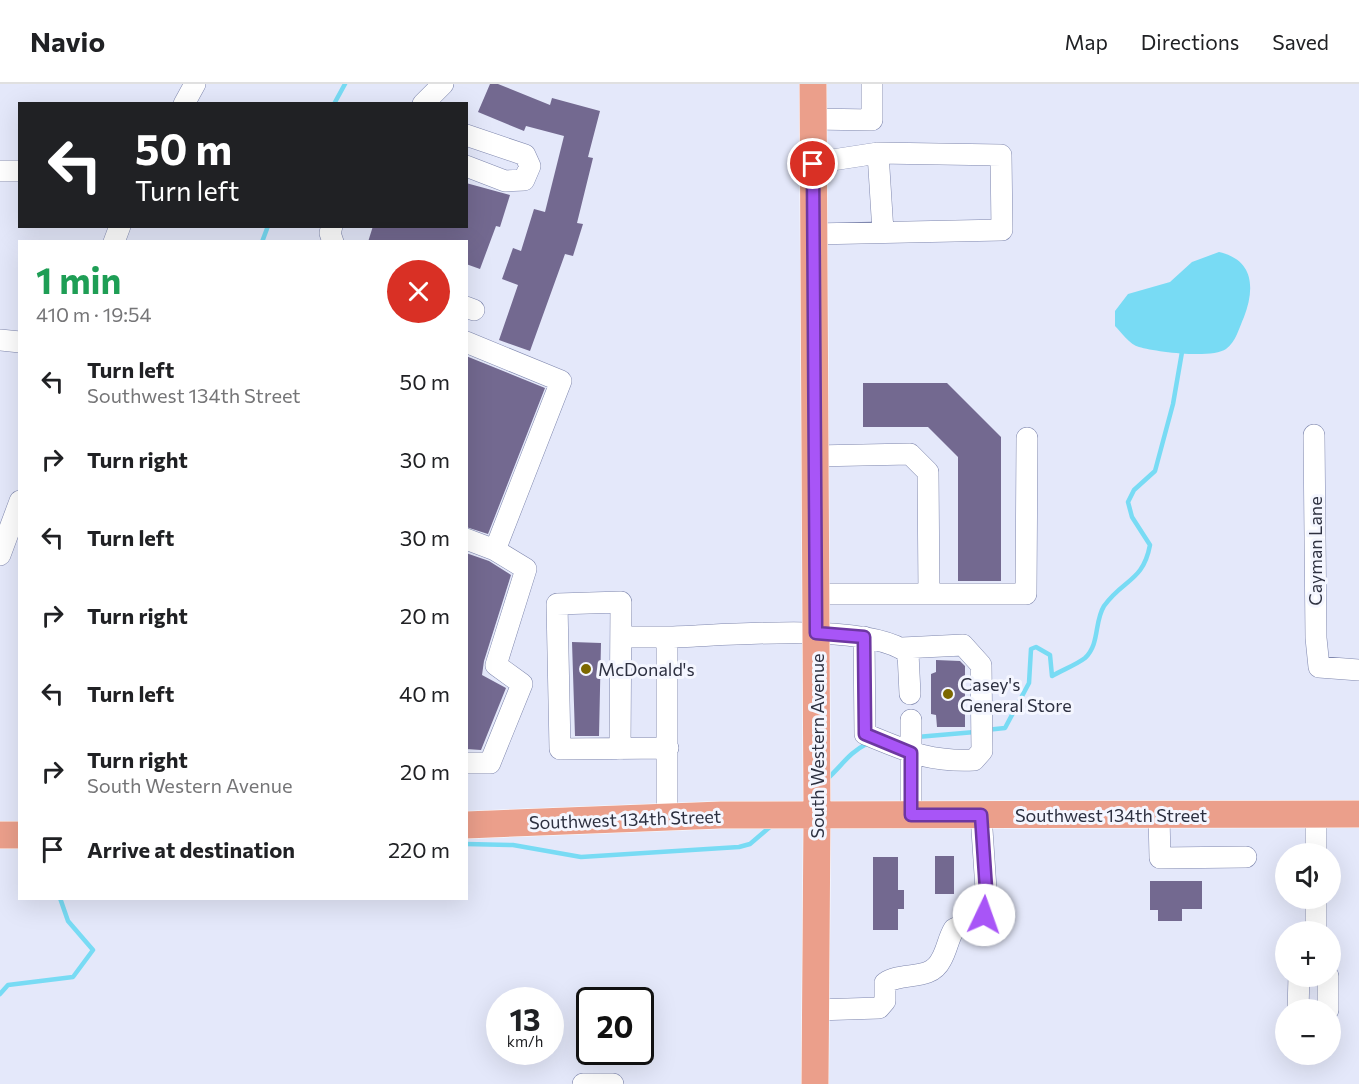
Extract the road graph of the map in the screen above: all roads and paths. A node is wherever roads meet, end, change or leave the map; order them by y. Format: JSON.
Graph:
{"nodes":[{"id":1,"x":195,"y":84,"type":"edge"},
{"id":2,"x":443,"y":84,"type":"edge"},
{"id":3,"x":813,"y":84,"type":"edge"},
{"id":4,"x":872,"y":84,"type":"edge"},
{"id":5,"x":185,"y":102,"type":"edge"},
{"id":6,"x":425,"y":102,"type":"edge"},
{"id":7,"x":813,"y":119,"type":"junction"},
{"id":8,"x":468,"y":136,"type":"edge"},
{"id":9,"x":878,"y":153,"type":"junction"},
{"id":10,"x":813,"y":164,"type":"junction"},
{"id":11,"x":468,"y":167,"type":"edge"},
{"id":12,"x":0,"y":171,"type":"edge"},
{"id":13,"x":18,"y":171,"type":"edge"},
{"id":14,"x":883,"y":232,"type":"junction"},
{"id":15,"x":814,"y":234,"type":"junction"},
{"id":16,"x":0,"y":340,"type":"edge"},
{"id":17,"x":18,"y":342,"type":"edge"},
{"id":18,"x":468,"y":343,"type":"edge"},
{"id":19,"x":1314,"y":435,"type":"dead end"},
{"id":20,"x":1027,"y":438,"type":"dead end"},
{"id":21,"x":815,"y":456,"type":"junction"},
{"id":22,"x":18,"y":504,"type":"edge"},
{"id":23,"x":5,"y":526,"type":"edge"},
{"id":24,"x":468,"y":540,"type":"edge"},
{"id":25,"x":495,"y":550,"type":"junction"},
{"id":26,"x":0,"y":555,"type":"edge"},
{"id":27,"x":816,"y":594,"type":"junction"},
{"id":28,"x":929,"y":594,"type":"junction"},
{"id":29,"x":816,"y":633,"type":"junction"},
{"id":30,"x":621,"y":637,"type":"junction"},
{"id":31,"x":667,"y":637,"type":"junction"},
{"id":32,"x":864,"y":637,"type":"junction"},
{"id":33,"x":902,"y":648,"type":"junction"},
{"id":34,"x":1359,"y":670,"type":"edge"},
{"id":35,"x":910,"y":694,"type":"dead end"},
{"id":36,"x":911,"y":720,"type":"dead end"},
{"id":37,"x":668,"y":748,"type":"junction"},
{"id":38,"x":620,"y":749,"type":"junction"},
{"id":39,"x":911,"y":753,"type":"junction"},
{"id":40,"x":468,"y":763,"type":"edge"},
{"id":41,"x":817,"y":814,"type":"junction"},
{"id":42,"x":1316,"y":814,"type":"junction"},
{"id":43,"x":1359,"y":814,"type":"edge"},
{"id":44,"x":911,"y":815,"type":"junction"},
{"id":45,"x":981,"y":815,"type":"junction"},
{"id":46,"x":667,"y":816,"type":"junction"},
{"id":47,"x":1159,"y":816,"type":"junction"},
{"id":48,"x":468,"y":825,"type":"edge"},
{"id":49,"x":0,"y":836,"type":"edge"},
{"id":50,"x":18,"y":836,"type":"edge"},
{"id":51,"x":1316,"y":843,"type":"edge"},
{"id":52,"x":1246,"y":857,"type":"dead end"},
{"id":53,"x":816,"y":1010,"type":"junction"},
{"id":54,"x":583,"y":1084,"type":"edge"},
{"id":55,"x":613,"y":1084,"type":"edge"},
{"id":56,"x":815,"y":1084,"type":"edge"}],
"edges":[{"from":1,"to":5,"type":"street"},
{"from":2,"to":6,"type":"street"},
{"from":3,"to":7,"type":"main road","name":"South Western Avenue"},
{"from":4,"to":7,"type":"street"},
{"from":7,"to":10,"type":"main road","name":"South Western Avenue"},
{"from":8,"to":11,"type":"street"},
{"from":9,"to":10,"type":"street"},
{"from":9,"to":14,"type":"street"},
{"from":9,"to":14,"type":"street"},
{"from":10,"to":15,"type":"main road","name":"South Western Avenue"},
{"from":12,"to":13,"type":"street"},
{"from":14,"to":15,"type":"street"},
{"from":15,"to":21,"type":"main road","name":"South Western Avenue"},
{"from":16,"to":17,"type":"street"},
{"from":18,"to":25,"type":"street"},
{"from":19,"to":34,"type":"street","name":"Cayman Lane"},
{"from":20,"to":28,"type":"street"},
{"from":21,"to":27,"type":"main road","name":"South Western Avenue"},
{"from":21,"to":28,"type":"street"},
{"from":22,"to":23,"type":"street"},
{"from":23,"to":26,"type":"street"},
{"from":24,"to":25,"type":"street"},
{"from":25,"to":40,"type":"street"},
{"from":27,"to":28,"type":"street"},
{"from":27,"to":29,"type":"main road","name":"South Western Avenue"},
{"from":29,"to":31,"type":"street"},
{"from":29,"to":32,"type":"street"},
{"from":29,"to":41,"type":"main road","name":"South Western Avenue"},
{"from":30,"to":31,"type":"street"},
{"from":30,"to":38,"type":"street"},
{"from":30,"to":38,"type":"street"},
{"from":31,"to":37,"type":"street"},
{"from":32,"to":33,"type":"street"},
{"from":32,"to":39,"type":"street"},
{"from":33,"to":35,"type":"street"},
{"from":33,"to":39,"type":"street"},
{"from":36,"to":39,"type":"street"},
{"from":37,"to":38,"type":"street"},
{"from":37,"to":46,"type":"street"},
{"from":39,"to":44,"type":"street"},
{"from":41,"to":44,"type":"main road","name":"Southwest 134th Street"},
{"from":41,"to":46,"type":"main road","name":"Southwest 134th Street"},
{"from":41,"to":53,"type":"main road","name":"South Western Avenue"},
{"from":42,"to":43,"type":"main road","name":"Southwest 134th Street"},
{"from":42,"to":47,"type":"main road","name":"Southwest 134th Street"},
{"from":42,"to":51,"type":"street"},
{"from":44,"to":45,"type":"main road","name":"Southwest 134th Street"},
{"from":45,"to":47,"type":"main road","name":"Southwest 134th Street"},
{"from":45,"to":53,"type":"street"},
{"from":46,"to":48,"type":"main road","name":"Southwest 134th Street"},
{"from":47,"to":52,"type":"street"},
{"from":49,"to":50,"type":"main road"},
{"from":53,"to":56,"type":"main road","name":"South Western Avenue"},
{"from":54,"to":55,"type":"street"}]}
